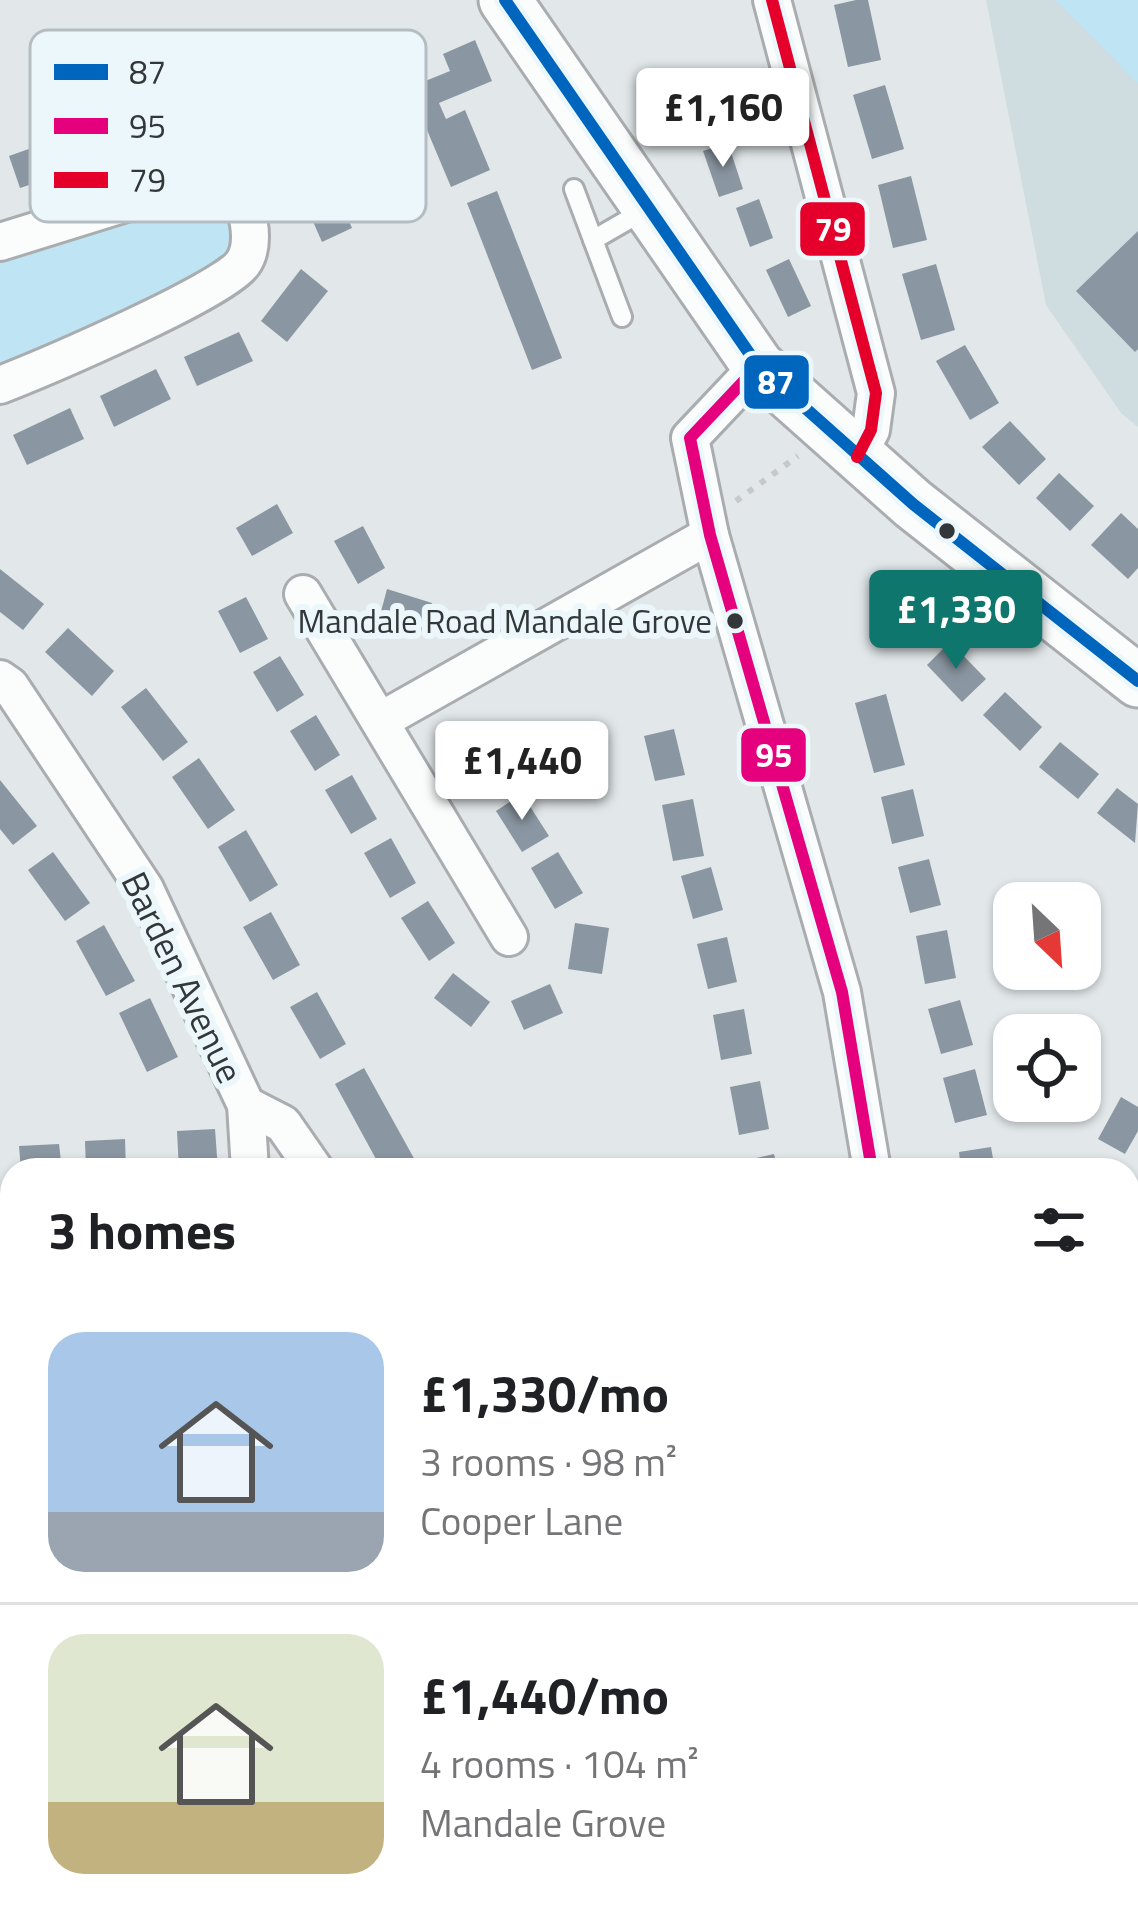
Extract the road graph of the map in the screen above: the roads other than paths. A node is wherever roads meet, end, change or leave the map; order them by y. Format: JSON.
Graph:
{"nodes":[{"id":1,"x":505,"y":0,"type":"edge"},
{"id":2,"x":772,"y":0,"type":"edge"},
{"id":3,"x":574,"y":189,"type":"dead end"},
{"id":4,"x":649,"y":207,"type":"junction"},
{"id":5,"x":64,"y":222,"type":"edge"},
{"id":6,"x":248,"y":222,"type":"edge"},
{"id":7,"x":593,"y":240,"type":"junction"},
{"id":8,"x":0,"y":242,"type":"edge"},
{"id":9,"x":622,"y":317,"type":"dead end"},
{"id":10,"x":758,"y":366,"type":"junction"},
{"id":11,"x":0,"y":385,"type":"edge"},
{"id":12,"x":843,"y":444,"type":"junction"},
{"id":13,"x":708,"y":524,"type":"junction"},
{"id":14,"x":303,"y":594,"type":"dead end"},
{"id":15,"x":0,"y":679,"type":"edge"},
{"id":16,"x":1138,"y":681,"type":"edge"},
{"id":17,"x":380,"y":721,"type":"junction"},
{"id":18,"x":509,"y":937,"type":"dead end"},
{"id":19,"x":246,"y":1105,"type":"junction"},
{"id":20,"x":249,"y":1158,"type":"edge"},
{"id":21,"x":307,"y":1158,"type":"edge"},
{"id":22,"x":870,"y":1158,"type":"edge"}],
"edges":[{"from":1,"to":4,"type":"main road"},
{"from":2,"to":12,"type":"street"},
{"from":3,"to":7,"type":"lane"},
{"from":4,"to":7,"type":"lane"},
{"from":4,"to":10,"type":"main road"},
{"from":5,"to":8,"type":"street"},
{"from":6,"to":11,"type":"street"},
{"from":7,"to":9,"type":"lane"},
{"from":10,"to":12,"type":"main road"},
{"from":10,"to":13,"type":"street"},
{"from":12,"to":16,"type":"main road"},
{"from":13,"to":17,"type":"street"},
{"from":13,"to":22,"type":"street"},
{"from":14,"to":17,"type":"street"},
{"from":15,"to":19,"type":"street","name":"Barden Avenue"},
{"from":17,"to":18,"type":"street"},
{"from":19,"to":20,"type":"street","name":"Barden Avenue"},
{"from":19,"to":21,"type":"street"}]}
